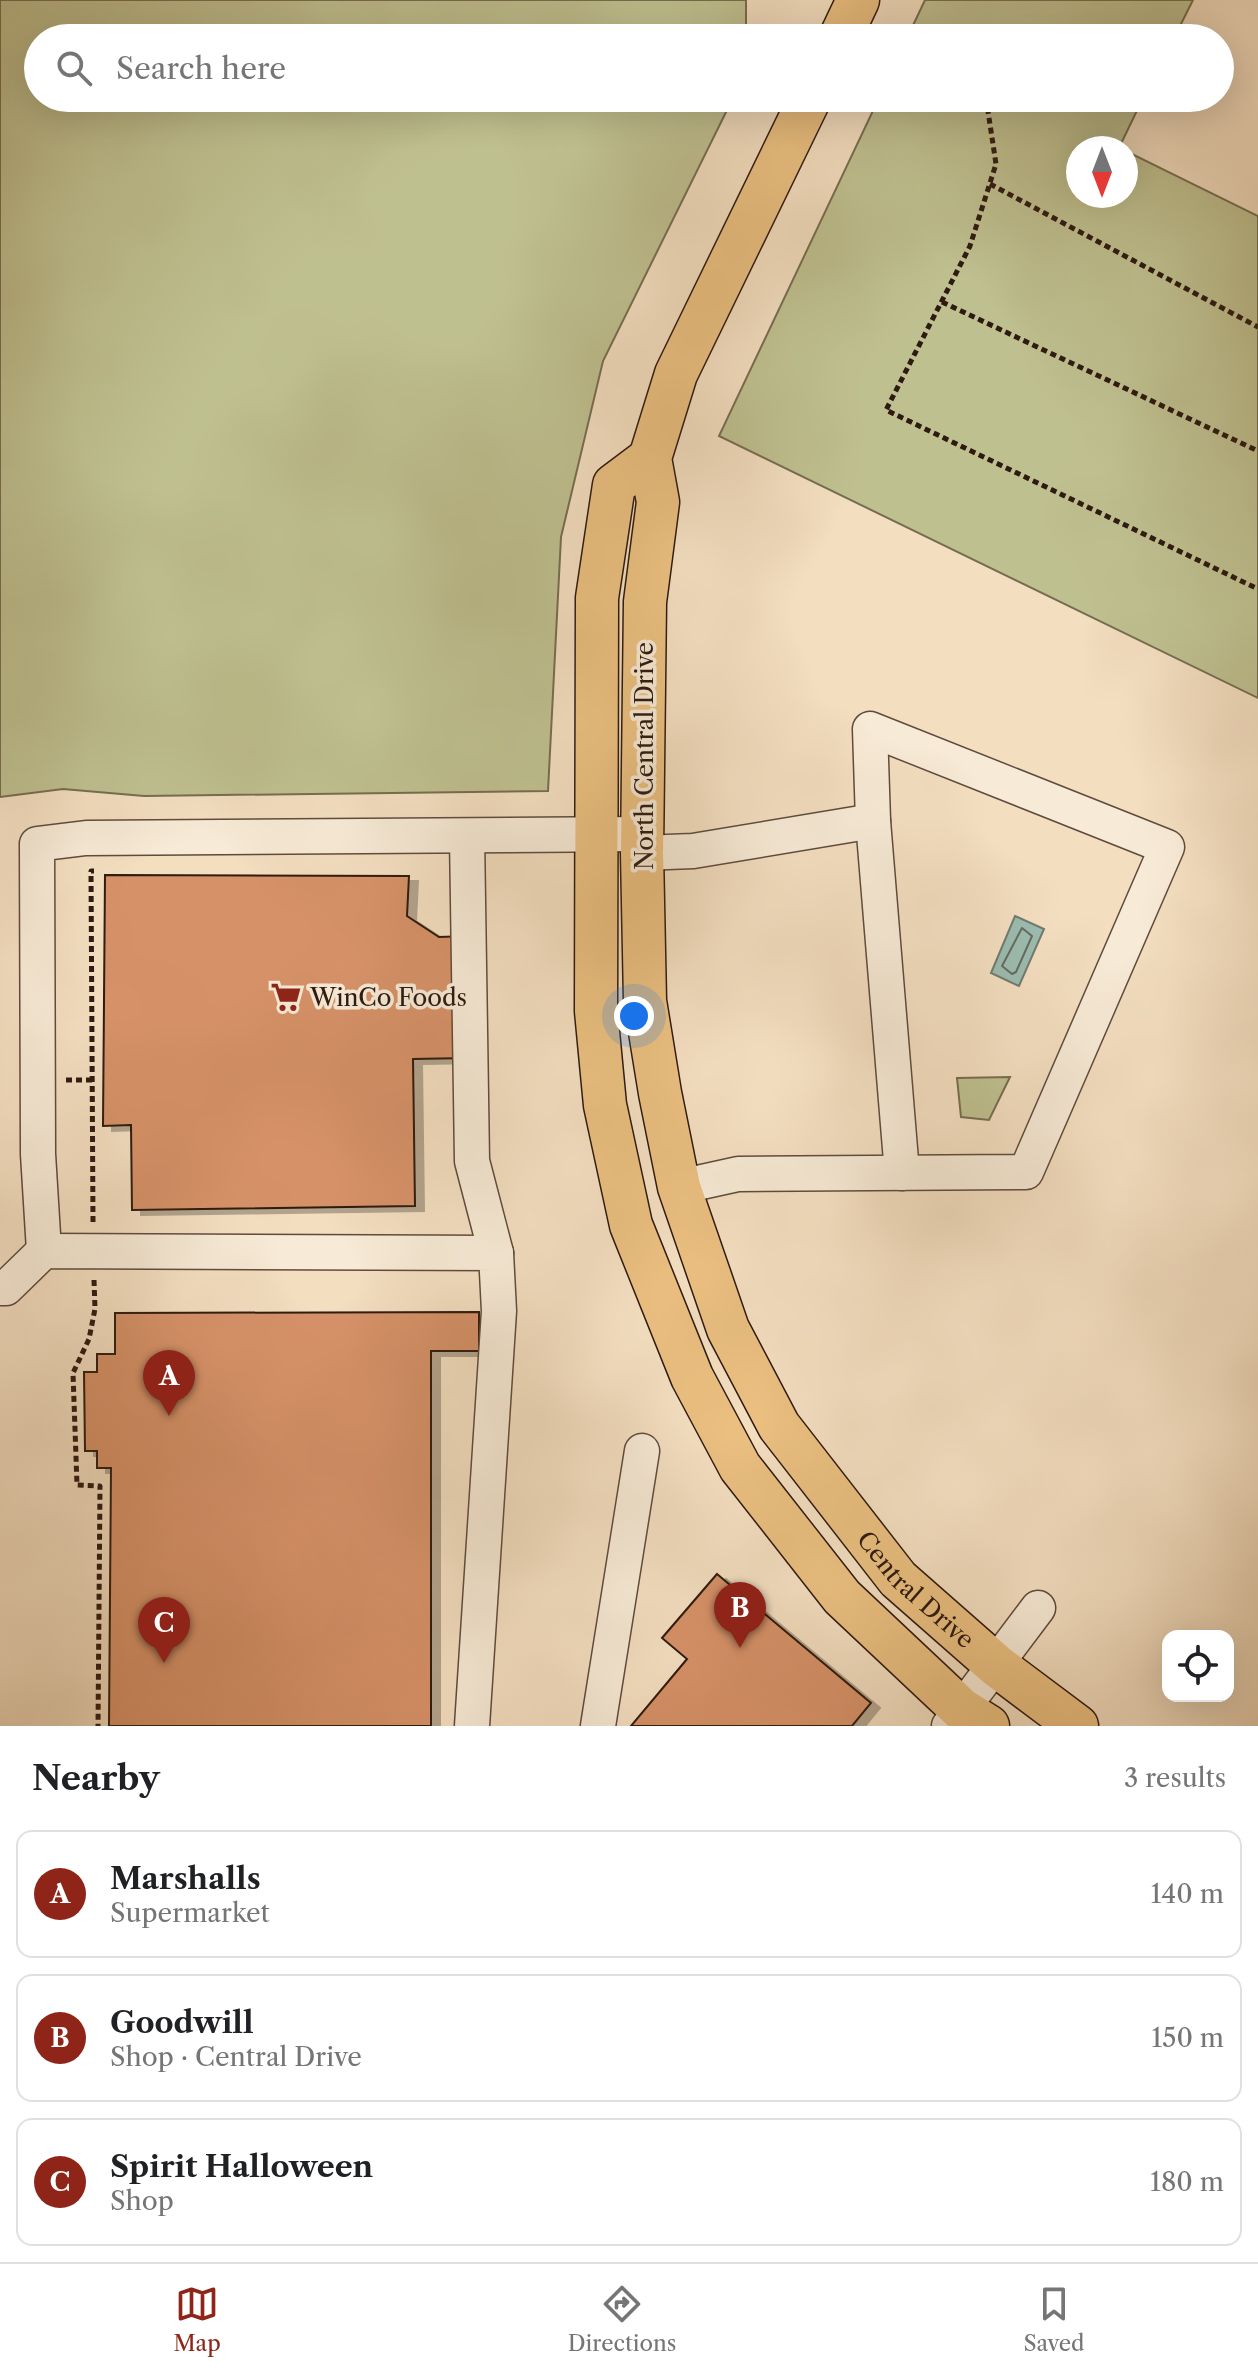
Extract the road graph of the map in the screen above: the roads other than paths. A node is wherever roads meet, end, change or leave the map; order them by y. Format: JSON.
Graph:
{"nodes":[{"id":1,"x":858,"y":0,"type":"edge"},
{"id":2,"x":847,"y":24,"type":"edge"},
{"id":3,"x":803,"y":112,"type":"edge"},
{"id":4,"x":650,"y":458,"type":"junction"},
{"id":5,"x":873,"y":821,"type":"junction"},
{"id":6,"x":467,"y":836,"type":"junction"},
{"id":7,"x":596,"y":836,"type":"junction"},
{"id":8,"x":642,"y":843,"type":"junction"},
{"id":9,"x":902,"y":1173,"type":"junction"},
{"id":10,"x":679,"y":1187,"type":"junction"},
{"id":11,"x":44,"y":1251,"type":"junction"},
{"id":12,"x":496,"y":1253,"type":"junction"},
{"id":13,"x":0,"y":1288,"type":"edge"},
{"id":14,"x":779,"y":1426,"type":"joint"},
{"id":15,"x":642,"y":1451,"type":"dead end"},
{"id":16,"x":1038,"y":1608,"type":"dead end"},
{"id":17,"x":997,"y":1666,"type":"junction"},
{"id":18,"x":966,"y":1720,"type":"edge"},
{"id":19,"x":472,"y":1726,"type":"edge"},
{"id":20,"x":598,"y":1726,"type":"edge"},
{"id":21,"x":1077,"y":1726,"type":"edge"}],
"edges":[{"from":1,"to":2,"type":"main road"},
{"from":3,"to":4,"type":"main road","name":"North Central Drive"},
{"from":4,"to":7,"type":"main road"},
{"from":4,"to":8,"type":"main road","name":"North Central Drive"},
{"from":5,"to":8,"type":"street"},
{"from":5,"to":9,"type":"street"},
{"from":5,"to":9,"type":"street"},
{"from":6,"to":7,"type":"street"},
{"from":6,"to":11,"type":"street"},
{"from":6,"to":12,"type":"street"},
{"from":7,"to":8,"type":"street"},
{"from":7,"to":18,"type":"main road"},
{"from":8,"to":10,"type":"main road","name":"North Central Drive"},
{"from":9,"to":10,"type":"street"},
{"from":10,"to":14,"type":"main road","name":"North Central Drive"},
{"from":11,"to":12,"type":"street"},
{"from":11,"to":13,"type":"street"},
{"from":12,"to":19,"type":"street"},
{"from":14,"to":17,"type":"main road","name":"Central Drive"},
{"from":15,"to":20,"type":"street"},
{"from":16,"to":17,"type":"street"},
{"from":17,"to":18,"type":"street"},
{"from":17,"to":21,"type":"main road","name":"Central Drive"}]}
